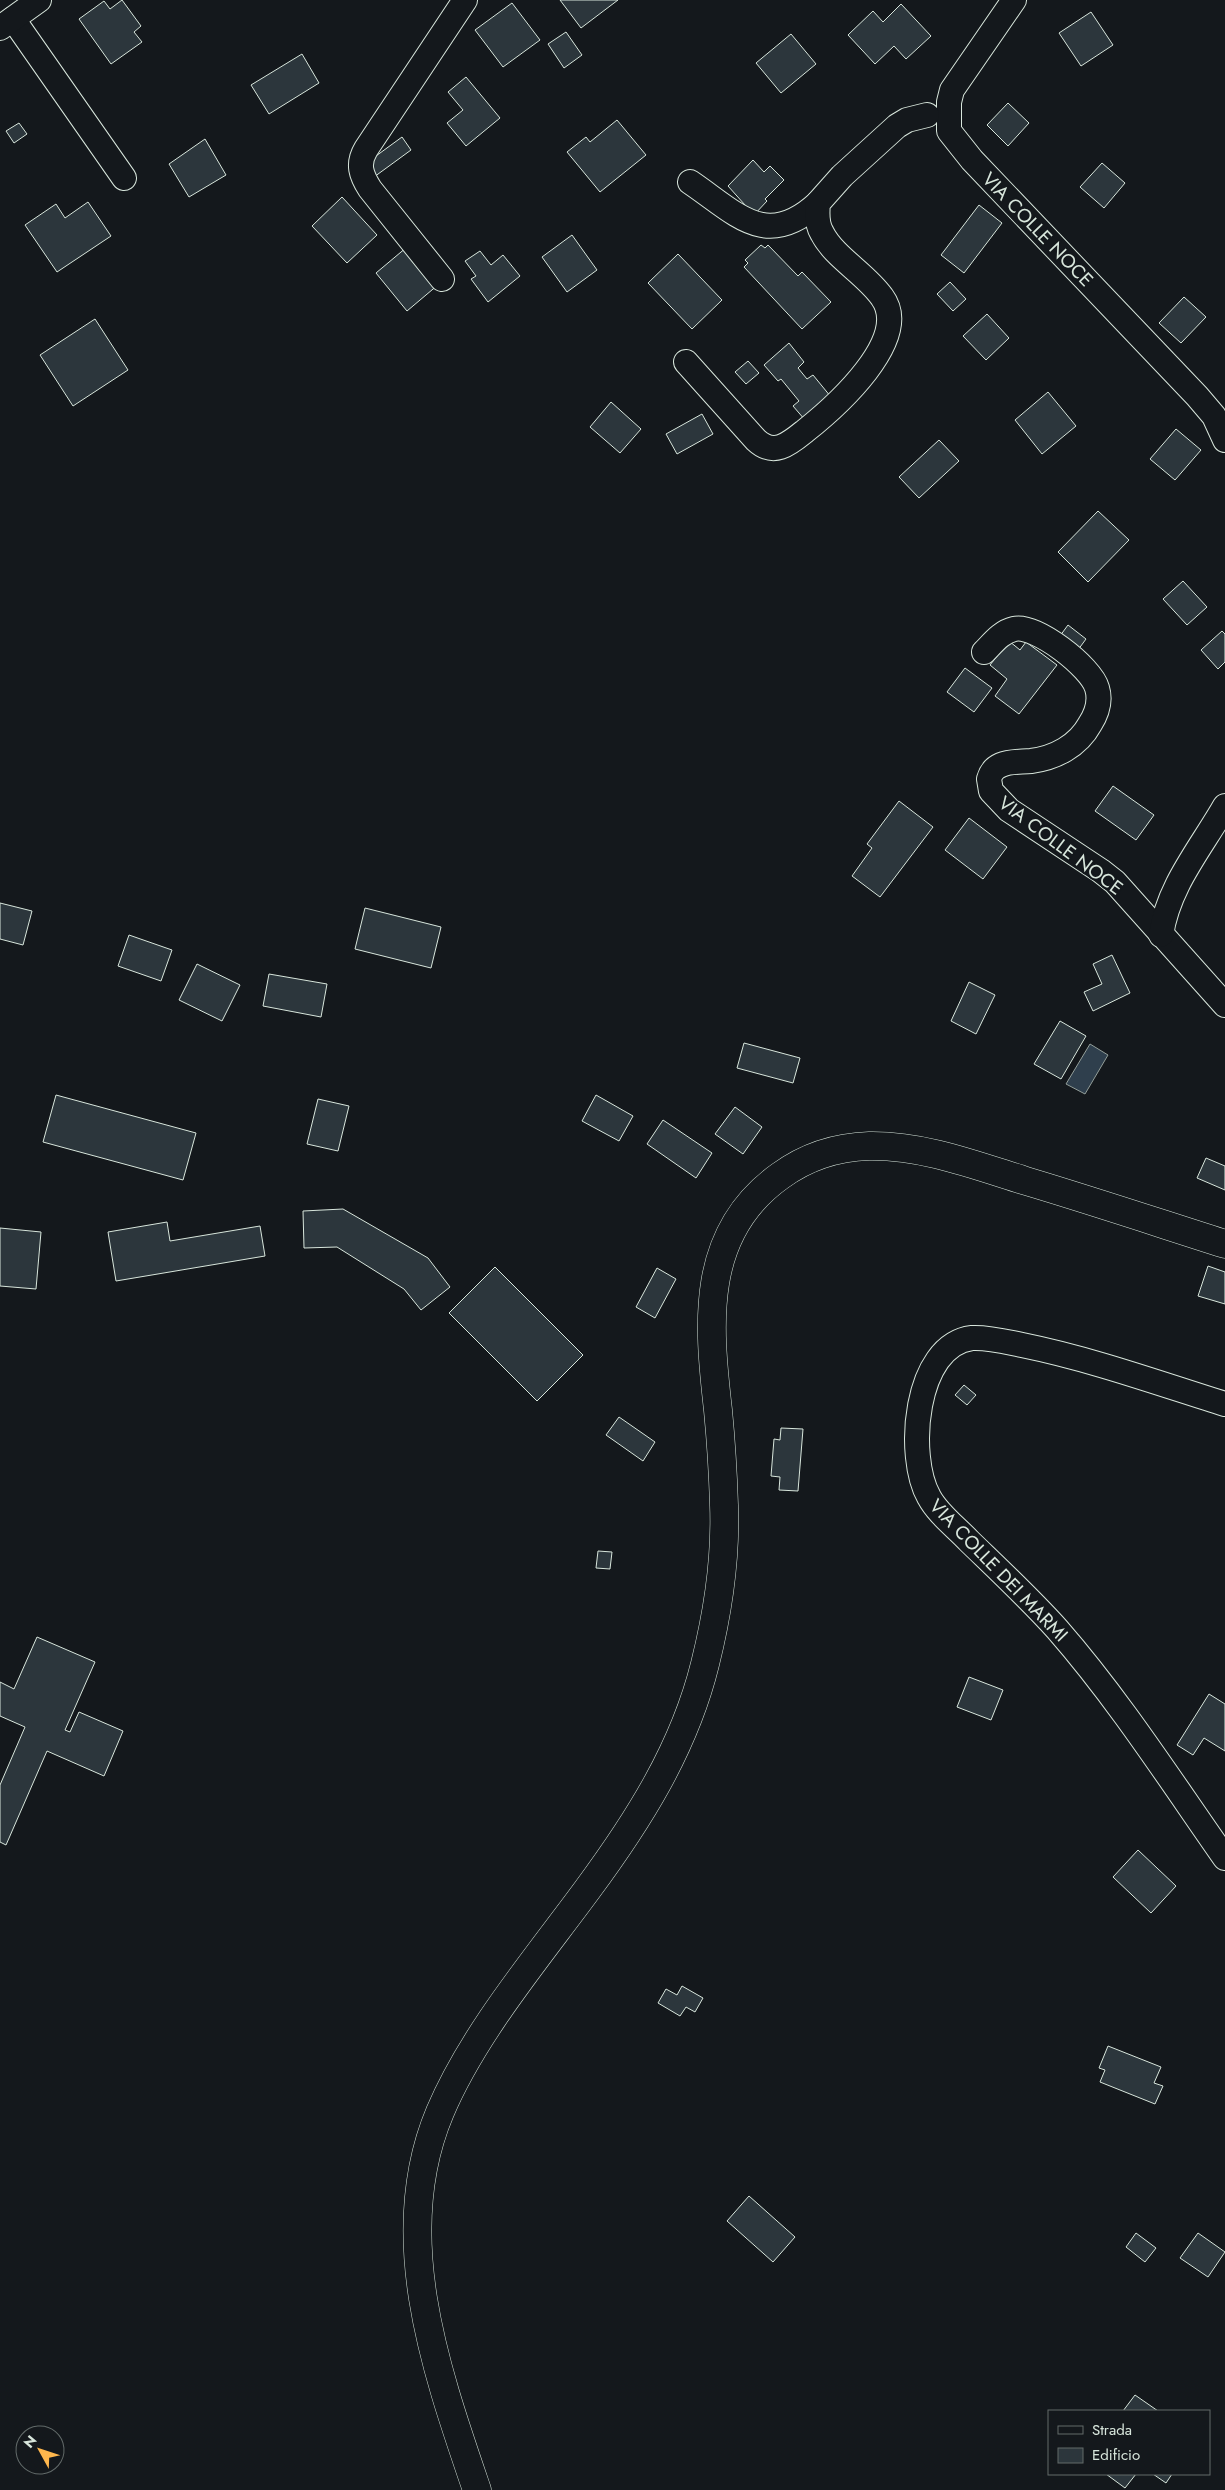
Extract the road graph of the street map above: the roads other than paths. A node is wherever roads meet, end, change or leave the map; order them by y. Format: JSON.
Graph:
{"nodes":[{"id":1,"x":39,"y":0,"type":"edge"},
{"id":2,"x":465,"y":0,"type":"edge"},
{"id":3,"x":1014,"y":0,"type":"edge"},
{"id":4,"x":6,"y":23,"type":"edge"},
{"id":5,"x":949,"y":102,"type":"junction"},
{"id":6,"x":928,"y":115,"type":"junction"},
{"id":7,"x":949,"y":131,"type":"junction"},
{"id":8,"x":124,"y":178,"type":"dead end"},
{"id":9,"x":690,"y":182,"type":"dead end"},
{"id":10,"x":818,"y":203,"type":"junction"},
{"id":11,"x":442,"y":278,"type":"dead end"},
{"id":12,"x":686,"y":362,"type":"dead end"},
{"id":13,"x":1225,"y":440,"type":"edge"},
{"id":14,"x":984,"y":652,"type":"dead end"},
{"id":15,"x":1225,"y":806,"type":"edge"},
{"id":16,"x":1161,"y":935,"type":"junction"},
{"id":17,"x":1225,"y":1005,"type":"edge"},
{"id":18,"x":1225,"y":1244,"type":"edge"},
{"id":19,"x":1225,"y":1404,"type":"edge"},
{"id":20,"x":1225,"y":1858,"type":"edge"},
{"id":21,"x":477,"y":2490,"type":"edge"}],
"edges":[{"from":1,"to":4,"type":"street"},
{"from":2,"to":11,"type":"street"},
{"from":3,"to":5,"type":"street"},
{"from":4,"to":8,"type":"street"},
{"from":5,"to":6,"type":"street"},
{"from":5,"to":7,"type":"street"},
{"from":6,"to":7,"type":"street","name":"VIA COLLE NOCE"},
{"from":6,"to":10,"type":"street"},
{"from":7,"to":13,"type":"street","name":"VIA COLLE NOCE"},
{"from":9,"to":10,"type":"street"},
{"from":10,"to":12,"type":"street"},
{"from":14,"to":16,"type":"street","name":"VIA COLLE NOCE"},
{"from":15,"to":16,"type":"street"},
{"from":16,"to":17,"type":"street","name":"VIA COLLE NOCE"},
{"from":18,"to":21,"type":"main road"},
{"from":19,"to":20,"type":"street","name":"VIA COLLE DEI MARMI"}]}
